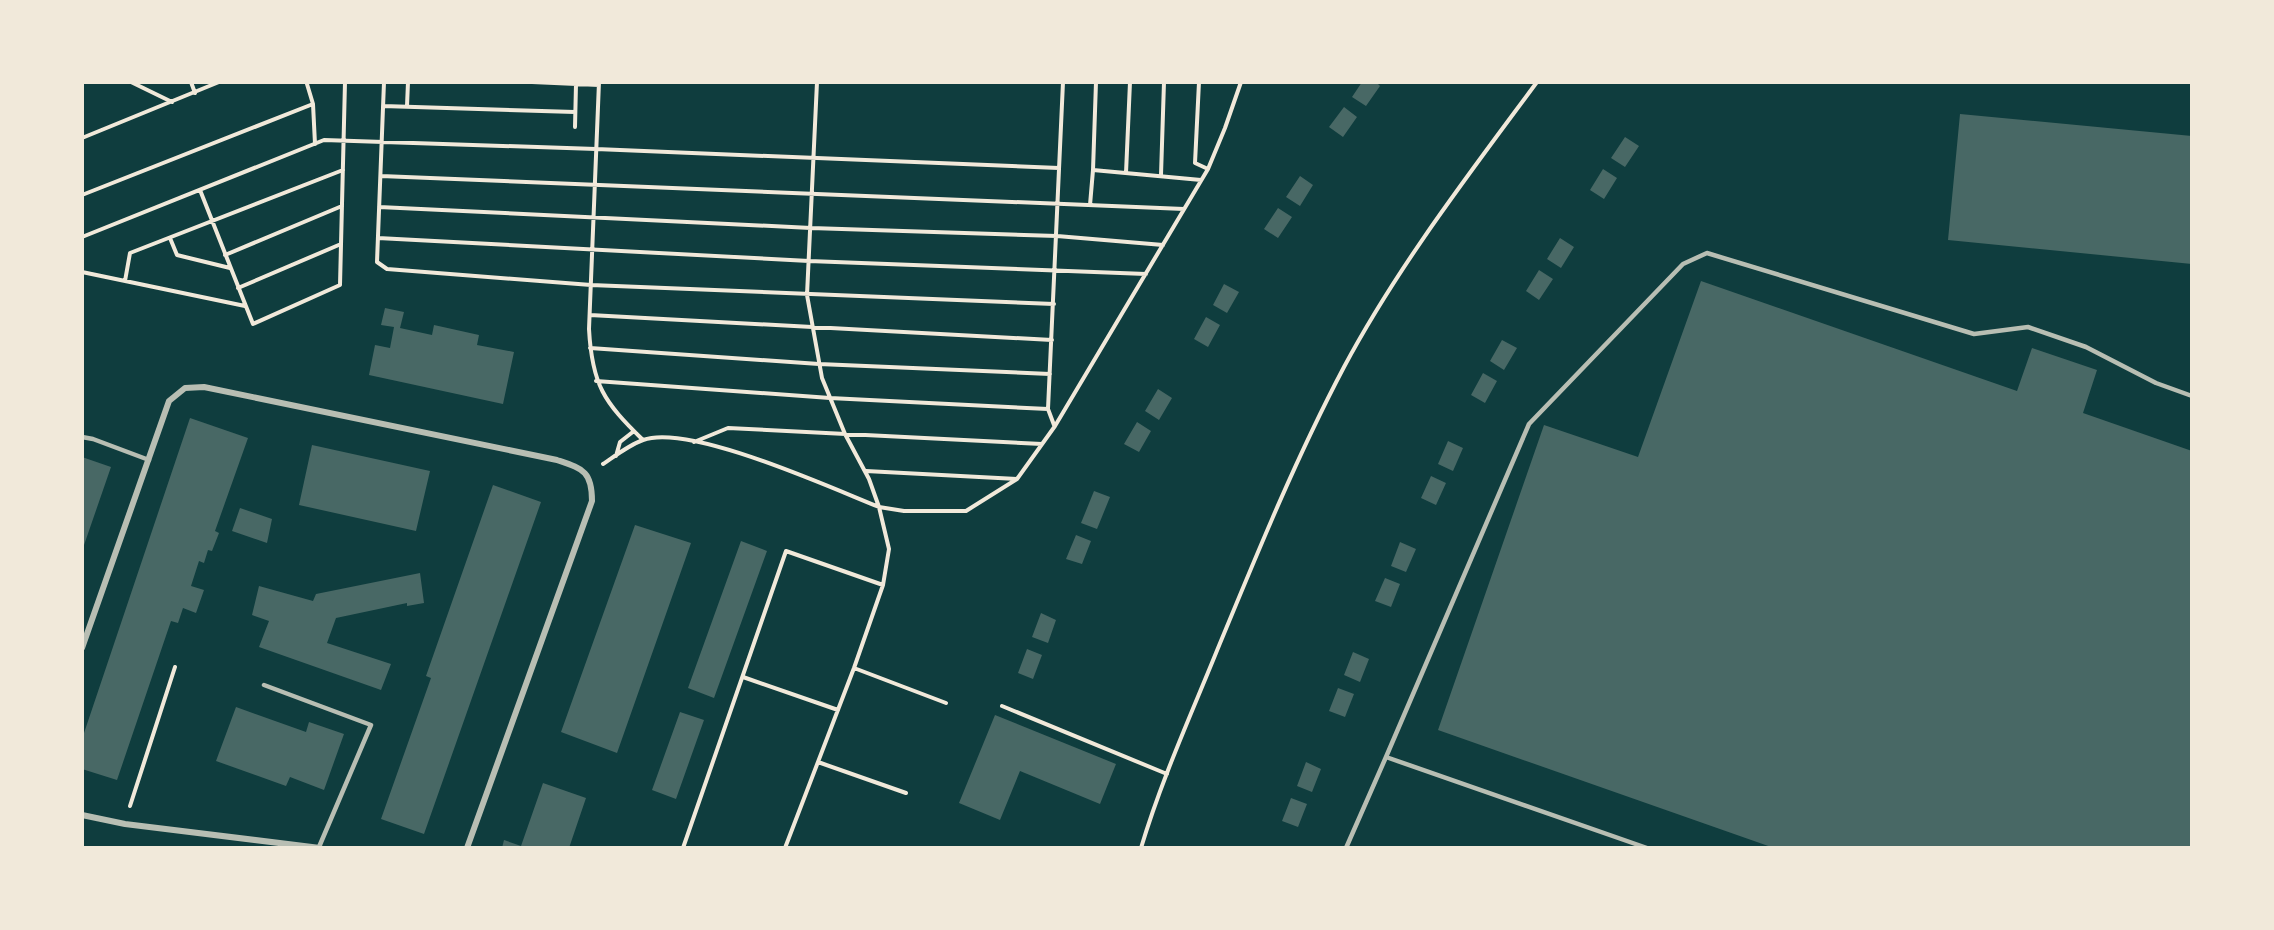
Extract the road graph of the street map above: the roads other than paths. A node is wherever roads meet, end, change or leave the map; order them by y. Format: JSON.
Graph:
{"nodes":[{"id":1,"x":2192,"y":396,"type":"edge"},
{"id":2,"x":82,"y":437,"type":"edge"},
{"id":3,"x":149,"y":460,"type":"junction"},
{"id":4,"x":82,"y":648,"type":"edge"},
{"id":5,"x":264,"y":685,"type":"dead end"},
{"id":6,"x":1386,"y":757,"type":"junction"},
{"id":7,"x":82,"y":815,"type":"edge"},
{"id":8,"x":319,"y":848,"type":"edge"},
{"id":9,"x":467,"y":848,"type":"edge"},
{"id":10,"x":1346,"y":848,"type":"edge"},
{"id":11,"x":1647,"y":848,"type":"edge"}],
"edges":[{"from":1,"to":6,"type":"lane"},
{"from":2,"to":3,"type":"lane"},
{"from":3,"to":4,"type":"street"},
{"from":3,"to":9,"type":"street"},
{"from":5,"to":8,"type":"lane"},
{"from":6,"to":10,"type":"lane"},
{"from":6,"to":11,"type":"lane"},
{"from":7,"to":8,"type":"street"}]}
